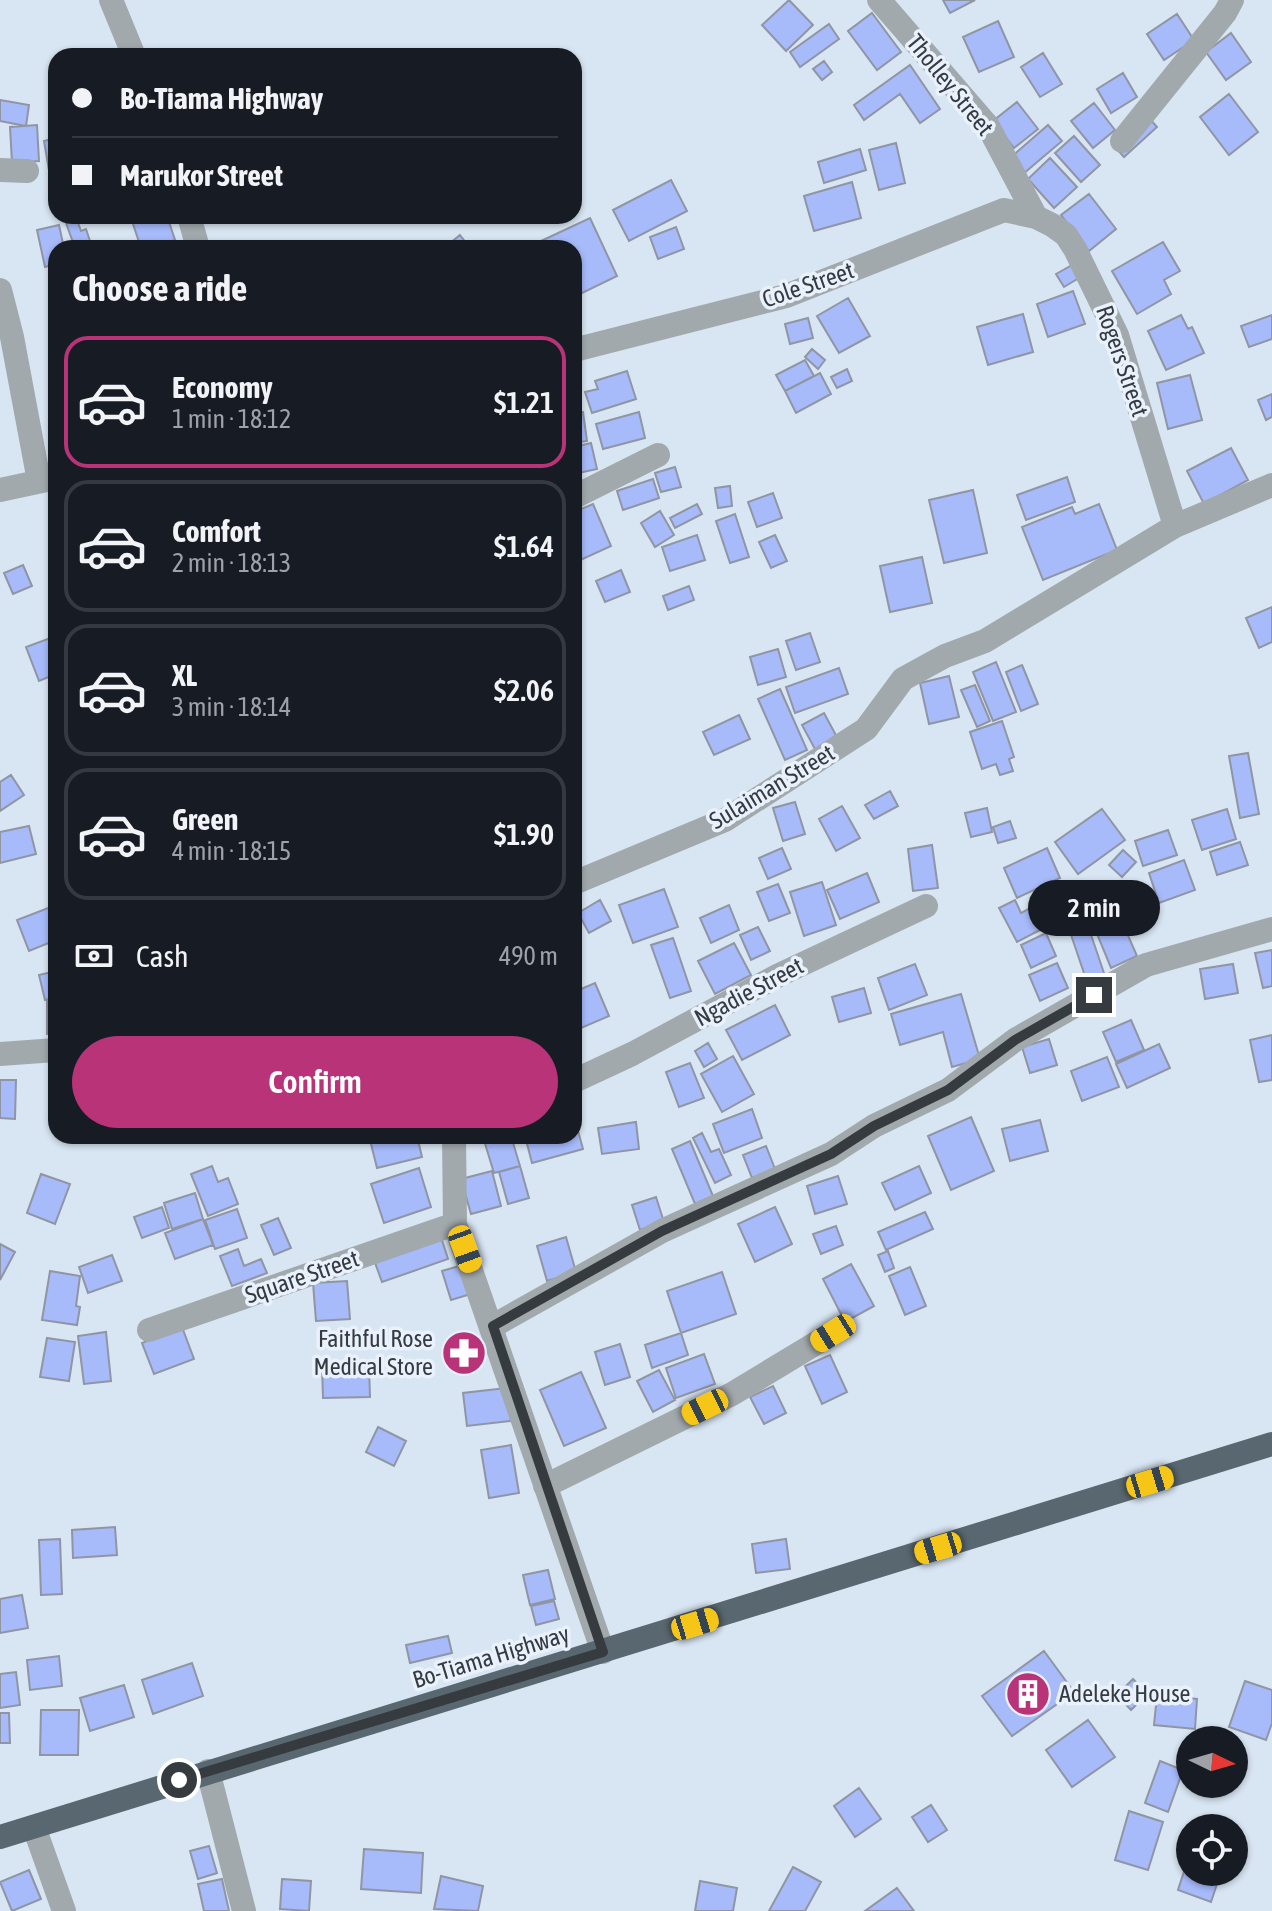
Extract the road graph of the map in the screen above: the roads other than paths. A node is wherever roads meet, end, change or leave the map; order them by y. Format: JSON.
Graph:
{"nodes":[{"id":1,"x":111,"y":0,"type":"edge"},
{"id":2,"x":879,"y":0,"type":"edge"},
{"id":3,"x":1232,"y":0,"type":"edge"},
{"id":4,"x":131,"y":48,"type":"edge"},
{"id":5,"x":1122,"y":141,"type":"dead end"},
{"id":6,"x":0,"y":170,"type":"edge"},
{"id":7,"x":27,"y":171,"type":"dead end"},
{"id":8,"x":1036,"y":217,"type":"junction"},
{"id":9,"x":0,"y":290,"type":"edge"},
{"id":10,"x":6,"y":338,"type":"edge"},
{"id":11,"x":582,"y":348,"type":"edge"},
{"id":12,"x":658,"y":455,"type":"dead end"},
{"id":13,"x":47,"y":480,"type":"edge"},
{"id":14,"x":1272,"y":485,"type":"edge"},
{"id":15,"x":0,"y":490,"type":"edge"},
{"id":16,"x":582,"y":493,"type":"edge"},
{"id":17,"x":1175,"y":526,"type":"junction"},
{"id":18,"x":582,"y":880,"type":"edge"},
{"id":19,"x":926,"y":906,"type":"dead end"},
{"id":20,"x":1272,"y":929,"type":"edge"},
{"id":21,"x":48,"y":1051,"type":"edge"},
{"id":22,"x":0,"y":1054,"type":"edge"},
{"id":23,"x":582,"y":1077,"type":"edge"},
{"id":24,"x":454,"y":1144,"type":"edge"},
{"id":25,"x":455,"y":1224,"type":"junction"},
{"id":26,"x":493,"y":1326,"type":"junction"},
{"id":27,"x":149,"y":1330,"type":"dead end"},
{"id":28,"x":833,"y":1333,"type":"dead end"},
{"id":29,"x":1272,"y":1444,"type":"edge"},
{"id":30,"x":545,"y":1486,"type":"junction"},
{"id":31,"x":603,"y":1652,"type":"junction"},
{"id":32,"x":208,"y":1771,"type":"junction"},
{"id":33,"x":34,"y":1827,"type":"junction"},
{"id":34,"x":0,"y":1837,"type":"edge"},
{"id":35,"x":64,"y":1911,"type":"edge"},
{"id":36,"x":244,"y":1911,"type":"edge"}],
"edges":[{"from":1,"to":4,"type":"street"},
{"from":2,"to":8,"type":"street","name":"Tholley Street"},
{"from":3,"to":5,"type":"street"},
{"from":6,"to":7,"type":"street"},
{"from":8,"to":11,"type":"street","name":"Cole Street"},
{"from":8,"to":17,"type":"street","name":"Rogers Street"},
{"from":9,"to":10,"type":"street"},
{"from":10,"to":13,"type":"street"},
{"from":12,"to":16,"type":"street"},
{"from":13,"to":15,"type":"street"},
{"from":14,"to":17,"type":"street"},
{"from":17,"to":18,"type":"street","name":"Sulaiman Street"},
{"from":19,"to":23,"type":"street","name":"Ngadie Street"},
{"from":20,"to":26,"type":"street"},
{"from":21,"to":22,"type":"street"},
{"from":24,"to":25,"type":"street"},
{"from":25,"to":26,"type":"street"},
{"from":25,"to":27,"type":"street","name":"Square Street"},
{"from":26,"to":30,"type":"street"},
{"from":28,"to":30,"type":"street"},
{"from":29,"to":31,"type":"highway","name":"Bo-Tiama Highway"},
{"from":30,"to":31,"type":"street"},
{"from":31,"to":32,"type":"highway","name":"Bo-Tiama Highway"},
{"from":32,"to":33,"type":"highway","name":"Bo-Tiama Highway"},
{"from":32,"to":36,"type":"street"},
{"from":33,"to":34,"type":"highway","name":"Bo-Tiama Highway"},
{"from":33,"to":35,"type":"street"}]}
